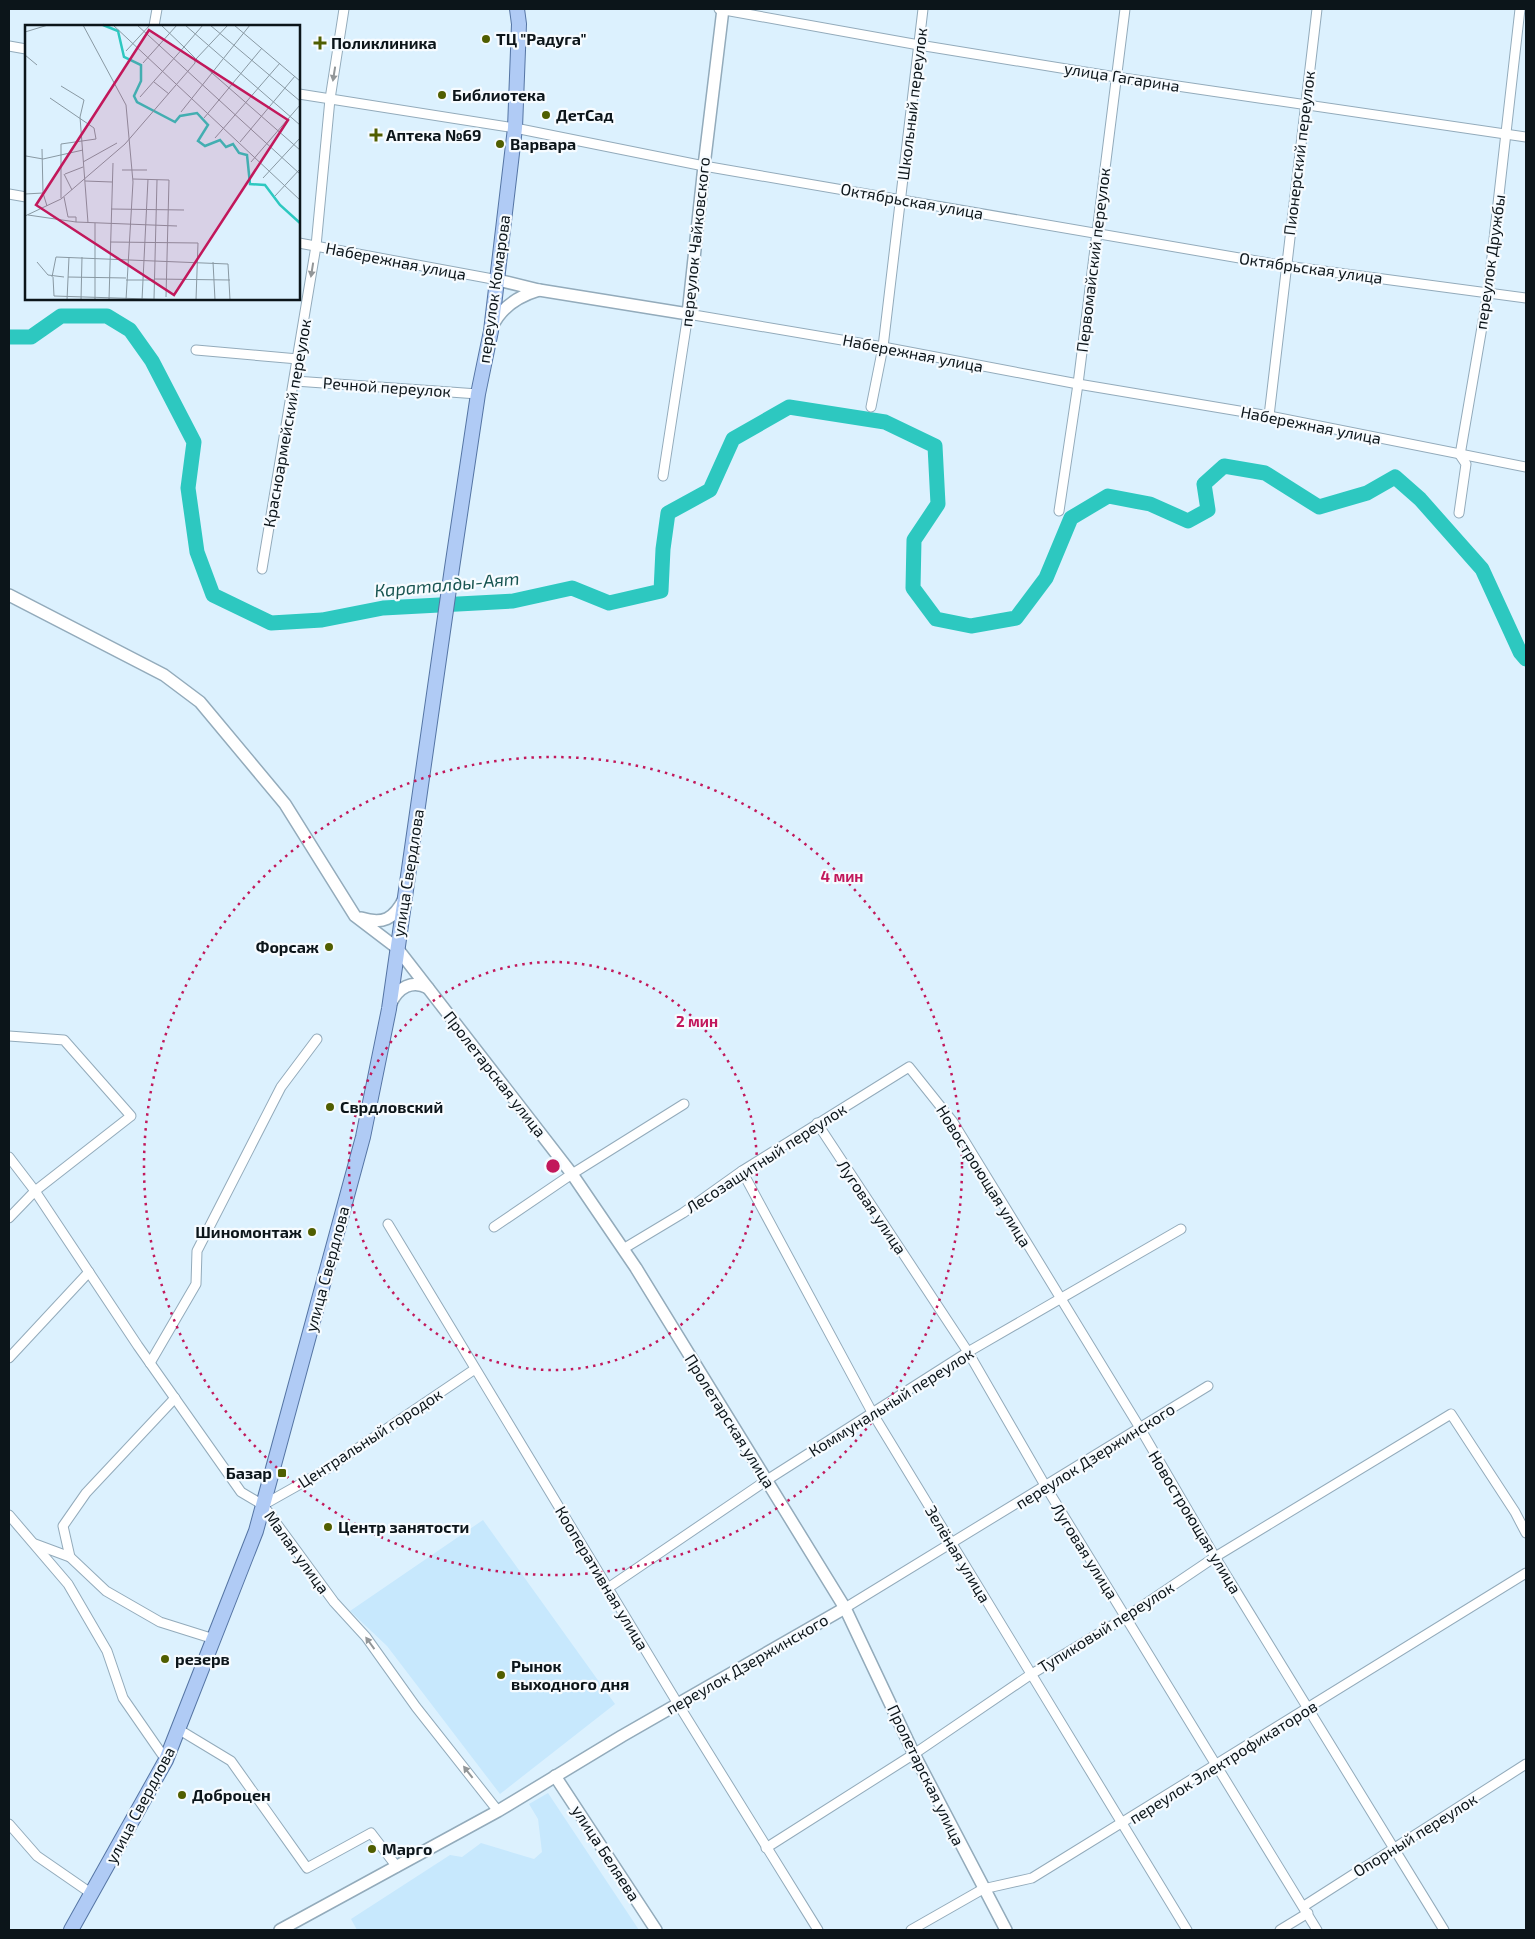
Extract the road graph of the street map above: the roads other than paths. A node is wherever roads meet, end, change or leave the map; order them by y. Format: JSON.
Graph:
{"nodes":[{"id":1,"x":156,"y":9,"type":"edge"},
{"id":2,"x":344,"y":9,"type":"edge"},
{"id":3,"x":516,"y":9,"type":"edge"},
{"id":4,"x":719,"y":9,"type":"edge"},
{"id":5,"x":723,"y":9,"type":"edge"},
{"id":6,"x":923,"y":9,"type":"edge"},
{"id":7,"x":1125,"y":9,"type":"edge"},
{"id":8,"x":1317,"y":9,"type":"edge"},
{"id":9,"x":1520,"y":9,"type":"edge"},
{"id":10,"x":154,"y":25,"type":"edge"},
{"id":11,"x":919,"y":44,"type":"junction"},
{"id":12,"x":9,"y":46,"type":"edge"},
{"id":13,"x":25,"y":49,"type":"edge"},
{"id":14,"x":1116,"y":77,"type":"junction"},
{"id":15,"x":300,"y":94,"type":"edge"},
{"id":16,"x":330,"y":99,"type":"junction"},
{"id":17,"x":1304,"y":105,"type":"junction"},
{"id":18,"x":515,"y":128,"type":"junction"},
{"id":19,"x":1506,"y":134,"type":"junction"},
{"id":20,"x":1526,"y":137,"type":"edge"},
{"id":21,"x":704,"y":166,"type":"junction"},
{"id":22,"x":9,"y":194,"type":"edge"},
{"id":23,"x":25,"y":197,"type":"edge"},
{"id":24,"x":900,"y":200,"type":"junction"},
{"id":25,"x":1096,"y":233,"type":"junction"},
{"id":26,"x":300,"y":243,"type":"edge"},
{"id":27,"x":316,"y":246,"type":"junction"},
{"id":28,"x":1286,"y":266,"type":"junction"},
{"id":29,"x":498,"y":280,"type":"junction"},
{"id":30,"x":539,"y":290,"type":"junction"},
{"id":31,"x":1488,"y":292,"type":"junction"},
{"id":32,"x":1526,"y":298,"type":"edge"},
{"id":33,"x":688,"y":314,"type":"junction"},
{"id":34,"x":491,"y":331,"type":"junction"},
{"id":35,"x":883,"y":347,"type":"junction"},
{"id":36,"x":196,"y":350,"type":"dead end"},
{"id":37,"x":298,"y":359,"type":"junction"},
{"id":38,"x":295,"y":381,"type":"junction"},
{"id":39,"x":1078,"y":384,"type":"junction"},
{"id":40,"x":478,"y":394,"type":"junction"},
{"id":41,"x":871,"y":408,"type":"dead end"},
{"id":42,"x":1269,"y":416,"type":"junction"},
{"id":43,"x":1460,"y":455,"type":"junction"},
{"id":44,"x":1526,"y":467,"type":"edge"},
{"id":45,"x":663,"y":476,"type":"dead end"},
{"id":46,"x":1059,"y":511,"type":"dead end"},
{"id":47,"x":1458,"y":513,"type":"dead end"},
{"id":48,"x":452,"y":568,"type":"joint"},
{"id":49,"x":262,"y":569,"type":"dead end"},
{"id":50,"x":9,"y":595,"type":"edge"},
{"id":51,"x":405,"y":895,"type":"junction"},
{"id":52,"x":355,"y":916,"type":"junction"},
{"id":53,"x":397,"y":948,"type":"junction"},
{"id":54,"x":428,"y":988,"type":"junction"},
{"id":55,"x":389,"y":1009,"type":"junction"},
{"id":56,"x":9,"y":1036,"type":"edge"},
{"id":57,"x":316,"y":1039,"type":"dead end"},
{"id":58,"x":909,"y":1067,"type":"joint"},
{"id":59,"x":684,"y":1104,"type":"dead end"},
{"id":60,"x":817,"y":1124,"type":"junction"},
{"id":61,"x":9,"y":1157,"type":"edge"},
{"id":62,"x":742,"y":1170,"type":"junction"},
{"id":63,"x":572,"y":1174,"type":"junction"},
{"id":64,"x":35,"y":1191,"type":"junction"},
{"id":65,"x":9,"y":1218,"type":"edge"},
{"id":66,"x":388,"y":1224,"type":"dead end"},
{"id":67,"x":494,"y":1227,"type":"dead end"},
{"id":68,"x":1181,"y":1229,"type":"dead end"},
{"id":69,"x":623,"y":1249,"type":"junction"},
{"id":70,"x":89,"y":1272,"type":"junction"},
{"id":71,"x":1060,"y":1298,"type":"junction"},
{"id":72,"x":968,"y":1352,"type":"junction"},
{"id":73,"x":9,"y":1358,"type":"edge"},
{"id":74,"x":150,"y":1362,"type":"junction"},
{"id":75,"x":475,"y":1369,"type":"junction"},
{"id":76,"x":1208,"y":1386,"type":"dead end"},
{"id":77,"x":175,"y":1398,"type":"junction"},
{"id":78,"x":873,"y":1414,"type":"junction"},
{"id":79,"x":1140,"y":1428,"type":"junction"},
{"id":80,"x":767,"y":1480,"type":"junction"},
{"id":81,"x":1046,"y":1487,"type":"junction"},
{"id":82,"x":263,"y":1505,"type":"junction"},
{"id":83,"x":9,"y":1515,"type":"edge"},
{"id":84,"x":1526,"y":1533,"type":"edge"},
{"id":85,"x":34,"y":1544,"type":"junction"},
{"id":86,"x":951,"y":1544,"type":"junction"},
{"id":87,"x":70,"y":1557,"type":"junction"},
{"id":88,"x":1215,"y":1557,"type":"junction"},
{"id":89,"x":1526,"y":1573,"type":"edge"},
{"id":90,"x":608,"y":1588,"type":"junction"},
{"id":91,"x":845,"y":1608,"type":"junction"},
{"id":92,"x":1126,"y":1617,"type":"junction"},
{"id":93,"x":214,"y":1639,"type":"junction"},
{"id":94,"x":1030,"y":1675,"type":"junction"},
{"id":95,"x":678,"y":1704,"type":"junction"},
{"id":96,"x":1309,"y":1708,"type":"junction"},
{"id":97,"x":178,"y":1729,"type":"junction"},
{"id":98,"x":914,"y":1754,"type":"junction"},
{"id":99,"x":166,"y":1760,"type":"junction"},
{"id":100,"x":1216,"y":1764,"type":"junction"},
{"id":101,"x":1526,"y":1764,"type":"edge"},
{"id":102,"x":555,"y":1776,"type":"junction"},
{"id":103,"x":498,"y":1811,"type":"junction"},
{"id":104,"x":9,"y":1824,"type":"edge"},
{"id":105,"x":1123,"y":1824,"type":"junction"},
{"id":106,"x":766,"y":1848,"type":"junction"},
{"id":107,"x":1394,"y":1848,"type":"junction"},
{"id":108,"x":397,"y":1867,"type":"junction"},
{"id":109,"x":983,"y":1890,"type":"junction"},
{"id":110,"x":92,"y":1894,"type":"junction"},
{"id":111,"x":1306,"y":1910,"type":"junction"},
{"id":112,"x":71,"y":1930,"type":"edge"},
{"id":113,"x":280,"y":1930,"type":"edge"},
{"id":114,"x":656,"y":1930,"type":"edge"},
{"id":115,"x":818,"y":1930,"type":"edge"},
{"id":116,"x":911,"y":1930,"type":"edge"},
{"id":117,"x":1006,"y":1930,"type":"edge"},
{"id":118,"x":1188,"y":1930,"type":"edge"},
{"id":119,"x":1280,"y":1930,"type":"edge"},
{"id":120,"x":1317,"y":1930,"type":"edge"},
{"id":121,"x":1444,"y":1930,"type":"edge"}],
"edges":[{"from":1,"to":10,"type":"street"},
{"from":2,"to":16,"type":"street","name":"Красноармейский переулок","one_way":true},
{"from":3,"to":18,"type":"main road","name":"переулок Комарова"},
{"from":4,"to":5,"type":"street","name":"улица Гагарина"},
{"from":5,"to":11,"type":"street","name":"улица Гагарина"},
{"from":5,"to":21,"type":"street","name":"переулок Чайковского"},
{"from":6,"to":11,"type":"street","name":"Школьный переулок"},
{"from":7,"to":14,"type":"street","name":"Первомайский переулок"},
{"from":8,"to":17,"type":"street","name":"Пионерский переулок"},
{"from":9,"to":19,"type":"street","name":"переулок Дружбы"},
{"from":11,"to":14,"type":"street","name":"улица Гагарина"},
{"from":11,"to":24,"type":"street","name":"Школьный переулок"},
{"from":12,"to":13,"type":"street"},
{"from":14,"to":17,"type":"street","name":"улица Гагарина"},
{"from":14,"to":25,"type":"street","name":"Первомайский переулок"},
{"from":15,"to":16,"type":"street","name":"Октябрьская улица"},
{"from":16,"to":18,"type":"street","name":"Октябрьская улица"},
{"from":16,"to":27,"type":"street","name":"Красноармейский переулок"},
{"from":17,"to":19,"type":"street","name":"улица Гагарина"},
{"from":17,"to":28,"type":"street","name":"Пионерский переулок"},
{"from":18,"to":21,"type":"street","name":"Октябрьская улица"},
{"from":18,"to":29,"type":"main road","name":"переулок Комарова"},
{"from":19,"to":20,"type":"street","name":"улица Гагарина"},
{"from":19,"to":31,"type":"street","name":"переулок Дружбы"},
{"from":21,"to":24,"type":"street","name":"Октябрьская улица"},
{"from":21,"to":33,"type":"street","name":"переулок Чайковского"},
{"from":22,"to":23,"type":"street"},
{"from":24,"to":25,"type":"street","name":"Октябрьская улица"},
{"from":24,"to":35,"type":"street","name":"Школьный переулок"},
{"from":25,"to":28,"type":"street","name":"Октябрьская улица"},
{"from":25,"to":39,"type":"street","name":"Первомайский переулок"},
{"from":26,"to":27,"type":"street","name":"Набережная улица"},
{"from":27,"to":29,"type":"street","name":"Набережная улица"},
{"from":27,"to":37,"type":"street","name":"Красноармейский переулок","one_way":true},
{"from":28,"to":31,"type":"street","name":"Октябрьская улица"},
{"from":28,"to":42,"type":"street","name":"Пионерский переулок"},
{"from":29,"to":30,"type":"street","name":"Набережная улица"},
{"from":29,"to":34,"type":"main road","name":"переулок Комарова"},
{"from":30,"to":33,"type":"street","name":"Набережная улица"},
{"from":30,"to":34,"type":"street"},
{"from":31,"to":32,"type":"street","name":"Октябрьская улица"},
{"from":31,"to":43,"type":"street","name":"переулок Дружбы"},
{"from":33,"to":35,"type":"street","name":"Набережная улица"},
{"from":33,"to":45,"type":"street","name":"переулок Чайковского"},
{"from":34,"to":40,"type":"main road","name":"переулок Комарова"},
{"from":35,"to":39,"type":"street","name":"Набережная улица"},
{"from":35,"to":41,"type":"street","name":"Школьный переулок"},
{"from":36,"to":37,"type":"street"},
{"from":37,"to":38,"type":"street","name":"Красноармейский переулок"},
{"from":38,"to":40,"type":"street","name":"Речной переулок"},
{"from":38,"to":49,"type":"street","name":"Красноармейский переулок"},
{"from":39,"to":42,"type":"street","name":"Набережная улица"},
{"from":39,"to":46,"type":"street","name":"Первомайский переулок"},
{"from":40,"to":48,"type":"main road","name":"переулок Комарова"},
{"from":42,"to":43,"type":"street","name":"Набережная улица"},
{"from":43,"to":44,"type":"street","name":"Набережная улица"},
{"from":43,"to":47,"type":"street","name":"переулок Дружбы"},
{"from":48,"to":51,"type":"main road","name":"улица Свердлова"},
{"from":50,"to":52,"type":"street"},
{"from":51,"to":52,"type":"street"},
{"from":51,"to":53,"type":"main road","name":"улица Свердлова"},
{"from":52,"to":53,"type":"street","name":"Пролетарская улица"},
{"from":53,"to":54,"type":"street","name":"Пролетарская улица"},
{"from":53,"to":55,"type":"main road","name":"улица Свердлова"},
{"from":54,"to":55,"type":"street"},
{"from":54,"to":63,"type":"street","name":"Пролетарская улица"},
{"from":55,"to":82,"type":"main road","name":"улица Свердлова"},
{"from":56,"to":64,"type":"street"},
{"from":57,"to":74,"type":"street"},
{"from":58,"to":60,"type":"street","name":"Лесозащитный переулок"},
{"from":58,"to":71,"type":"street","name":"Новостроющая улица"},
{"from":59,"to":63,"type":"street"},
{"from":60,"to":62,"type":"street","name":"Лесозащитный переулок"},
{"from":60,"to":72,"type":"street","name":"Луговая улица"},
{"from":61,"to":64,"type":"street","name":"Малая улица"},
{"from":62,"to":69,"type":"street","name":"Лесозащитный переулок"},
{"from":62,"to":78,"type":"street","name":"Зелёная улица"},
{"from":63,"to":67,"type":"street"},
{"from":63,"to":69,"type":"street","name":"Пролетарская улица"},
{"from":64,"to":65,"type":"street"},
{"from":64,"to":70,"type":"street","name":"Малая улица"},
{"from":66,"to":75,"type":"street","name":"Кооперативная улица"},
{"from":68,"to":71,"type":"street","name":"Коммунальный переулок"},
{"from":69,"to":80,"type":"street","name":"Пролетарская улица"},
{"from":70,"to":73,"type":"street"},
{"from":70,"to":74,"type":"street","name":"Малая улица"},
{"from":71,"to":72,"type":"street","name":"Коммунальный переулок"},
{"from":71,"to":79,"type":"street","name":"Новостроющая улица"},
{"from":72,"to":78,"type":"street","name":"Коммунальный переулок"},
{"from":72,"to":81,"type":"street","name":"Луговая улица"},
{"from":74,"to":77,"type":"street","name":"Малая улица"},
{"from":75,"to":82,"type":"street","name":"Центральный городок"},
{"from":75,"to":90,"type":"street","name":"Кооперативная улица"},
{"from":76,"to":79,"type":"street","name":"переулок Дзержинского"},
{"from":77,"to":82,"type":"street","name":"Малая улица"},
{"from":77,"to":87,"type":"street"},
{"from":78,"to":80,"type":"street","name":"Коммунальный переулок"},
{"from":78,"to":86,"type":"street","name":"Зелёная улица"},
{"from":79,"to":81,"type":"street","name":"переулок Дзержинского"},
{"from":79,"to":88,"type":"street","name":"Новостроющая улица"},
{"from":80,"to":90,"type":"street","name":"Коммунальный переулок"},
{"from":80,"to":91,"type":"street","name":"Пролетарская улица"},
{"from":81,"to":86,"type":"street","name":"переулок Дзержинского"},
{"from":81,"to":92,"type":"street","name":"Луговая улица"},
{"from":82,"to":93,"type":"main road","name":"улица Свердлова"},
{"from":103,"to":82,"type":"street","name":"Малая улица","one_way":true},
{"from":83,"to":85,"type":"street"},
{"from":84,"to":88,"type":"street","name":"Тупиковый переулок"},
{"from":85,"to":87,"type":"street"},
{"from":85,"to":99,"type":"street"},
{"from":86,"to":91,"type":"street","name":"переулок Дзержинского"},
{"from":86,"to":94,"type":"street","name":"Зелёная улица"},
{"from":87,"to":93,"type":"street"},
{"from":88,"to":92,"type":"street","name":"Тупиковый переулок"},
{"from":88,"to":96,"type":"street","name":"Новостроющая улица"},
{"from":89,"to":96,"type":"street","name":"переулок Электрофикаторов"},
{"from":90,"to":95,"type":"street","name":"Кооперативная улица"},
{"from":91,"to":95,"type":"street","name":"переулок Дзержинского"},
{"from":91,"to":98,"type":"street","name":"Пролетарская улица"},
{"from":92,"to":94,"type":"street","name":"Тупиковый переулок"},
{"from":92,"to":100,"type":"street","name":"Луговая улица"},
{"from":93,"to":97,"type":"main road","name":"улица Свердлова"},
{"from":94,"to":98,"type":"street","name":"Тупиковый переулок"},
{"from":94,"to":105,"type":"street","name":"Зелёная улица"},
{"from":95,"to":102,"type":"street","name":"переулок Дзержинского"},
{"from":95,"to":106,"type":"street","name":"Кооперативная улица"},
{"from":96,"to":100,"type":"street","name":"переулок Электрофикаторов"},
{"from":96,"to":107,"type":"street","name":"Новостроющая улица"},
{"from":97,"to":99,"type":"main road","name":"улица Свердлова"},
{"from":97,"to":108,"type":"street"},
{"from":98,"to":106,"type":"street","name":"Тупиковый переулок"},
{"from":98,"to":109,"type":"street","name":"Пролетарская улица"},
{"from":99,"to":110,"type":"main road","name":"улица Свердлова"},
{"from":100,"to":105,"type":"street","name":"переулок Электрофикаторов"},
{"from":100,"to":111,"type":"street","name":"Луговая улица"},
{"from":101,"to":107,"type":"street","name":"Опорный переулок"},
{"from":102,"to":103,"type":"street","name":"переулок Дзержинского"},
{"from":102,"to":114,"type":"street","name":"улица Беляева"},
{"from":103,"to":108,"type":"street","name":"переулок Дзержинского"},
{"from":104,"to":110,"type":"street"},
{"from":105,"to":109,"type":"street","name":"переулок Электрофикаторов"},
{"from":105,"to":118,"type":"street","name":"Зелёная улица"},
{"from":106,"to":115,"type":"street","name":"Кооперативная улица"},
{"from":107,"to":111,"type":"street","name":"Опорный переулок"},
{"from":107,"to":121,"type":"street","name":"Новостроющая улица"},
{"from":108,"to":113,"type":"street","name":"переулок Дзержинского"},
{"from":109,"to":116,"type":"street","name":"переулок Электрофикаторов"},
{"from":109,"to":117,"type":"street","name":"Пролетарская улица"},
{"from":110,"to":112,"type":"main road","name":"улица Свердлова"},
{"from":111,"to":119,"type":"street","name":"Опорный переулок"},
{"from":111,"to":120,"type":"street","name":"Луговая улица"}]}
